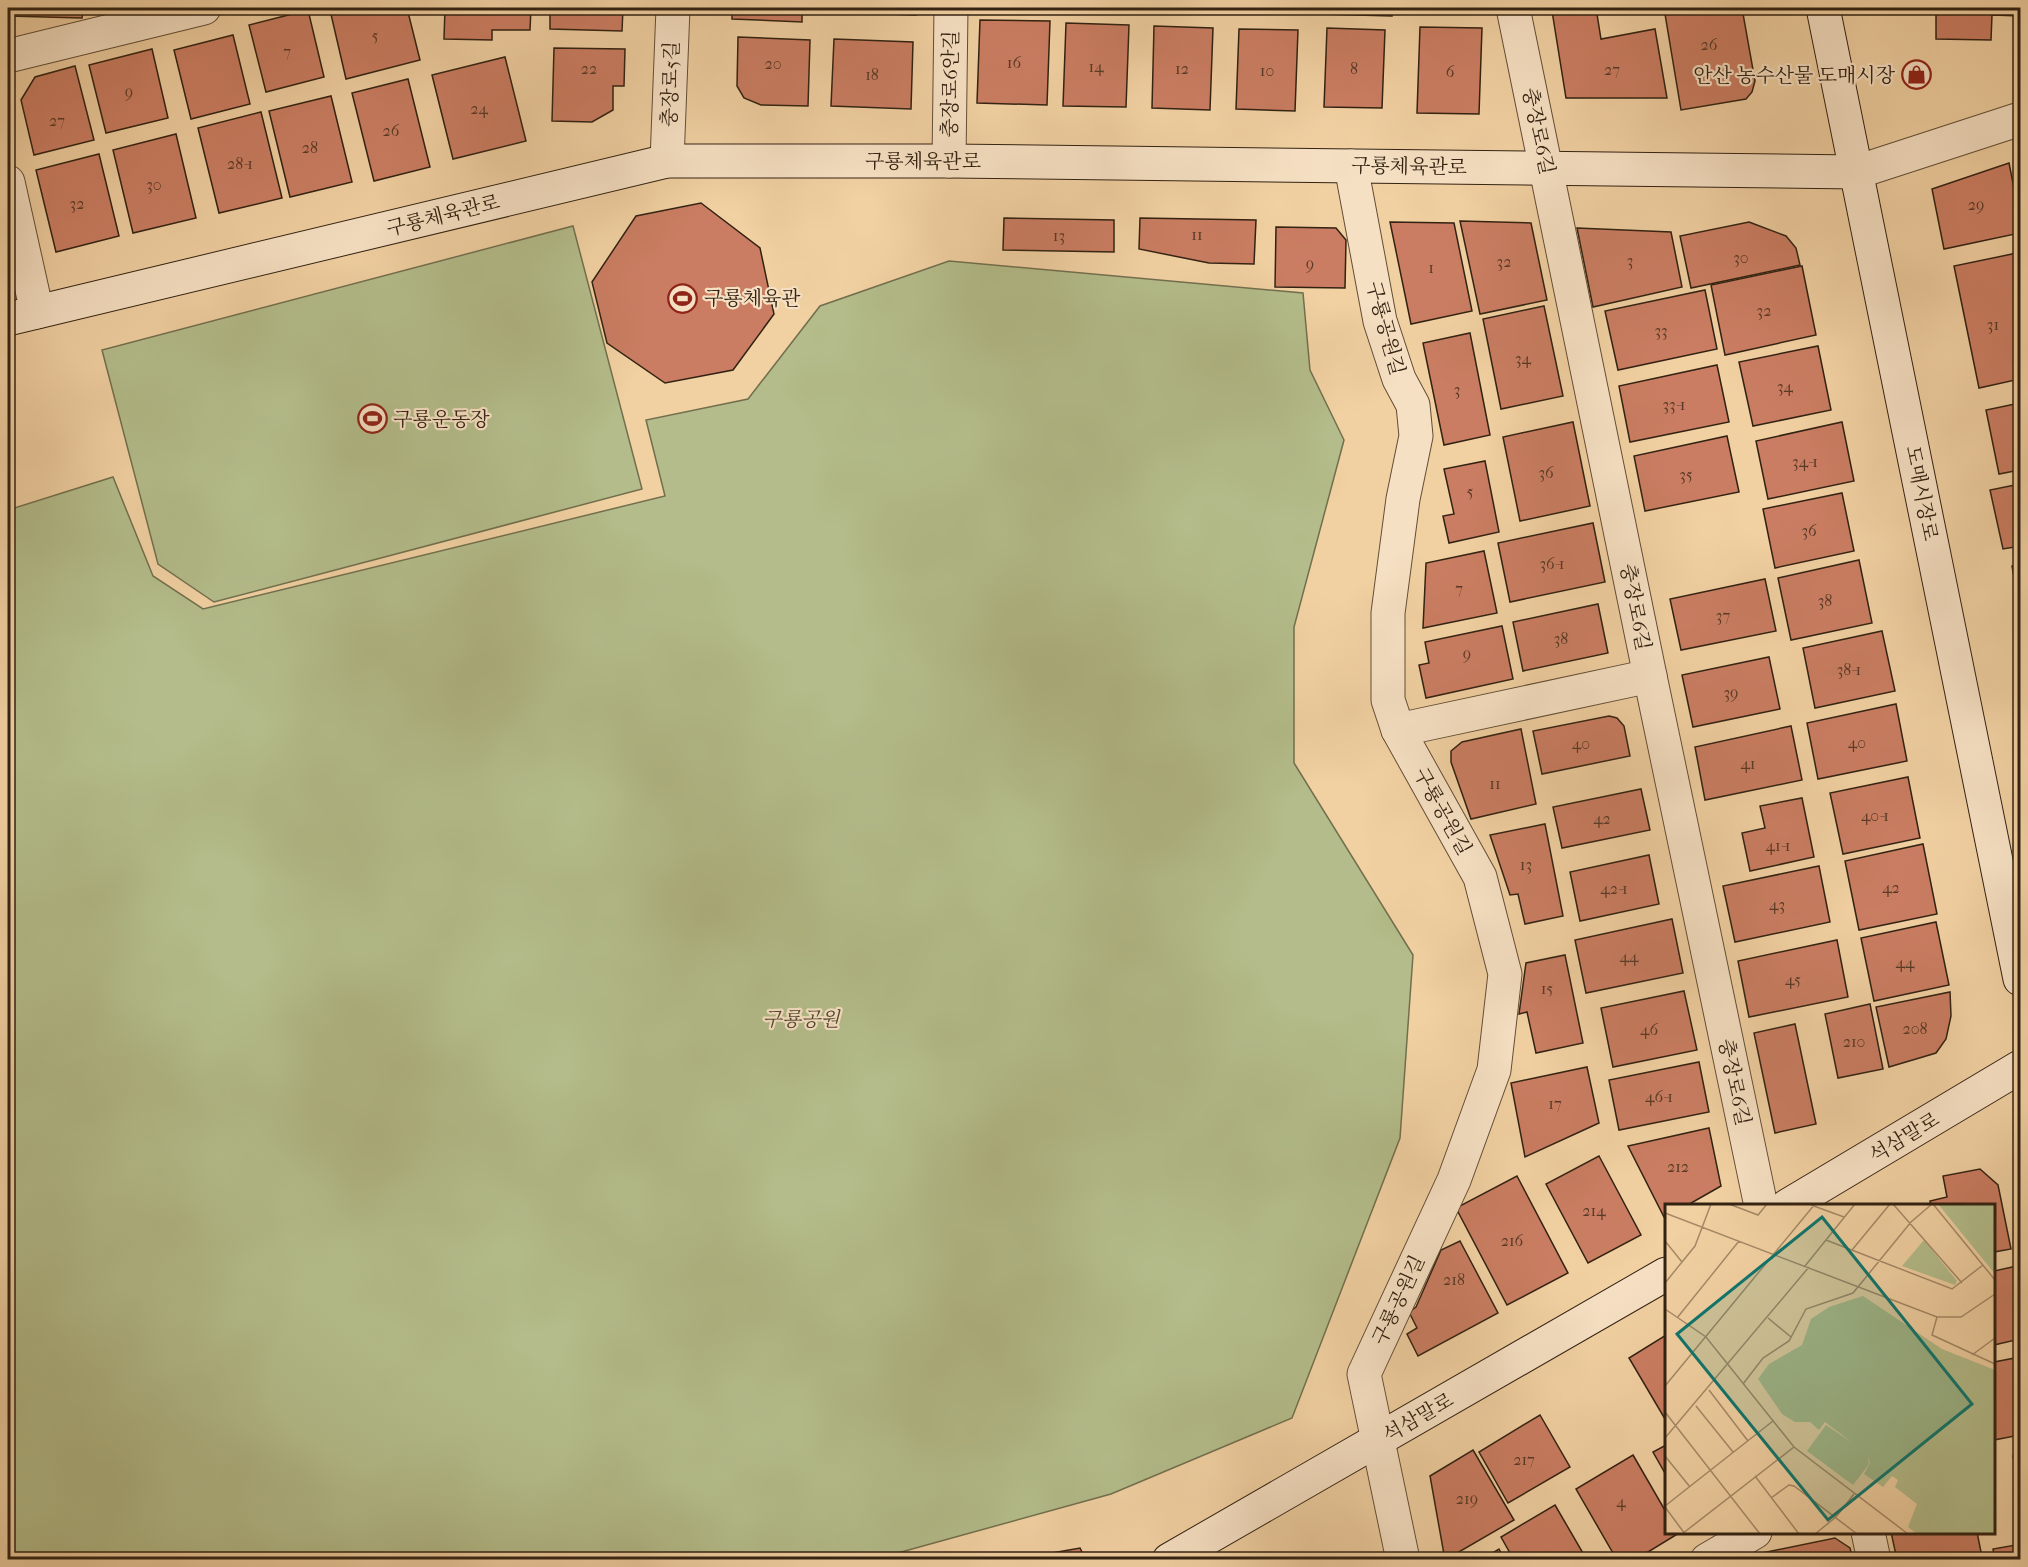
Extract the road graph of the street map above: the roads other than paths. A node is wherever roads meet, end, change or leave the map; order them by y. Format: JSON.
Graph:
{"nodes":[{"id":1,"x":204,"y":8,"type":"edge"},
{"id":2,"x":673,"y":8,"type":"edge"},
{"id":3,"x":951,"y":8,"type":"edge"},
{"id":4,"x":1513,"y":8,"type":"edge"},
{"id":5,"x":1822,"y":8,"type":"edge"},
{"id":6,"x":8,"y":56,"type":"edge"},
{"id":7,"x":2020,"y":119,"type":"edge"},
{"id":8,"x":667,"y":161,"type":"junction"},
{"id":9,"x":949,"y":161,"type":"junction"},
{"id":10,"x":1351,"y":166,"type":"junction"},
{"id":11,"x":1547,"y":168,"type":"junction"},
{"id":12,"x":1857,"y":172,"type":"junction"},
{"id":13,"x":8,"y":183,"type":"edge"},
{"id":14,"x":22,"y":316,"type":"edge"},
{"id":15,"x":1650,"y":676,"type":"junction"},
{"id":16,"x":1398,"y":730,"type":"junction"},
{"id":17,"x":2020,"y":979,"type":"edge"},
{"id":18,"x":2020,"y":1067,"type":"edge"},
{"id":19,"x":1796,"y":1203,"type":"edge"},
{"id":20,"x":1761,"y":1204,"type":"edge"},
{"id":21,"x":1665,"y":1275,"type":"edge"},
{"id":22,"x":1378,"y":1440,"type":"junction"},
{"id":23,"x":1753,"y":1534,"type":"edge"},
{"id":24,"x":1868,"y":1534,"type":"edge"},
{"id":25,"x":1169,"y":1560,"type":"edge"},
{"id":26,"x":1403,"y":1560,"type":"edge"},
{"id":27,"x":1707,"y":1560,"type":"edge"},
{"id":28,"x":1874,"y":1560,"type":"edge"}],
"edges":[{"from":1,"to":6,"type":"street"},
{"from":2,"to":8,"type":"street","name":"충장로5길"},
{"from":3,"to":9,"type":"street","name":"충장로6안길"},
{"from":4,"to":11,"type":"street","name":"충장로6길"},
{"from":5,"to":12,"type":"street","name":"도매시장로"},
{"from":7,"to":12,"type":"street","name":"구룡체육관로"},
{"from":8,"to":9,"type":"street","name":"구룡체육관로"},
{"from":8,"to":14,"type":"street","name":"구룡체육관로"},
{"from":9,"to":10,"type":"street","name":"구룡체육관로"},
{"from":10,"to":11,"type":"street","name":"구룡체육관로"},
{"from":10,"to":16,"type":"street","name":"구룡공원길"},
{"from":11,"to":12,"type":"street","name":"구룡체육관로"},
{"from":11,"to":15,"type":"street","name":"충장로6길"},
{"from":12,"to":17,"type":"street","name":"도매시장로"},
{"from":13,"to":14,"type":"street"},
{"from":15,"to":16,"type":"street"},
{"from":15,"to":20,"type":"street","name":"충장로6길"},
{"from":16,"to":22,"type":"street","name":"구룡공원길"},
{"from":18,"to":19,"type":"street","name":"석삼말로"},
{"from":21,"to":22,"type":"street","name":"석삼말로"},
{"from":22,"to":25,"type":"street","name":"석삼말로"},
{"from":22,"to":26,"type":"street","name":"구룡공원길"},
{"from":23,"to":27,"type":"street"},
{"from":24,"to":28,"type":"street"}]}
